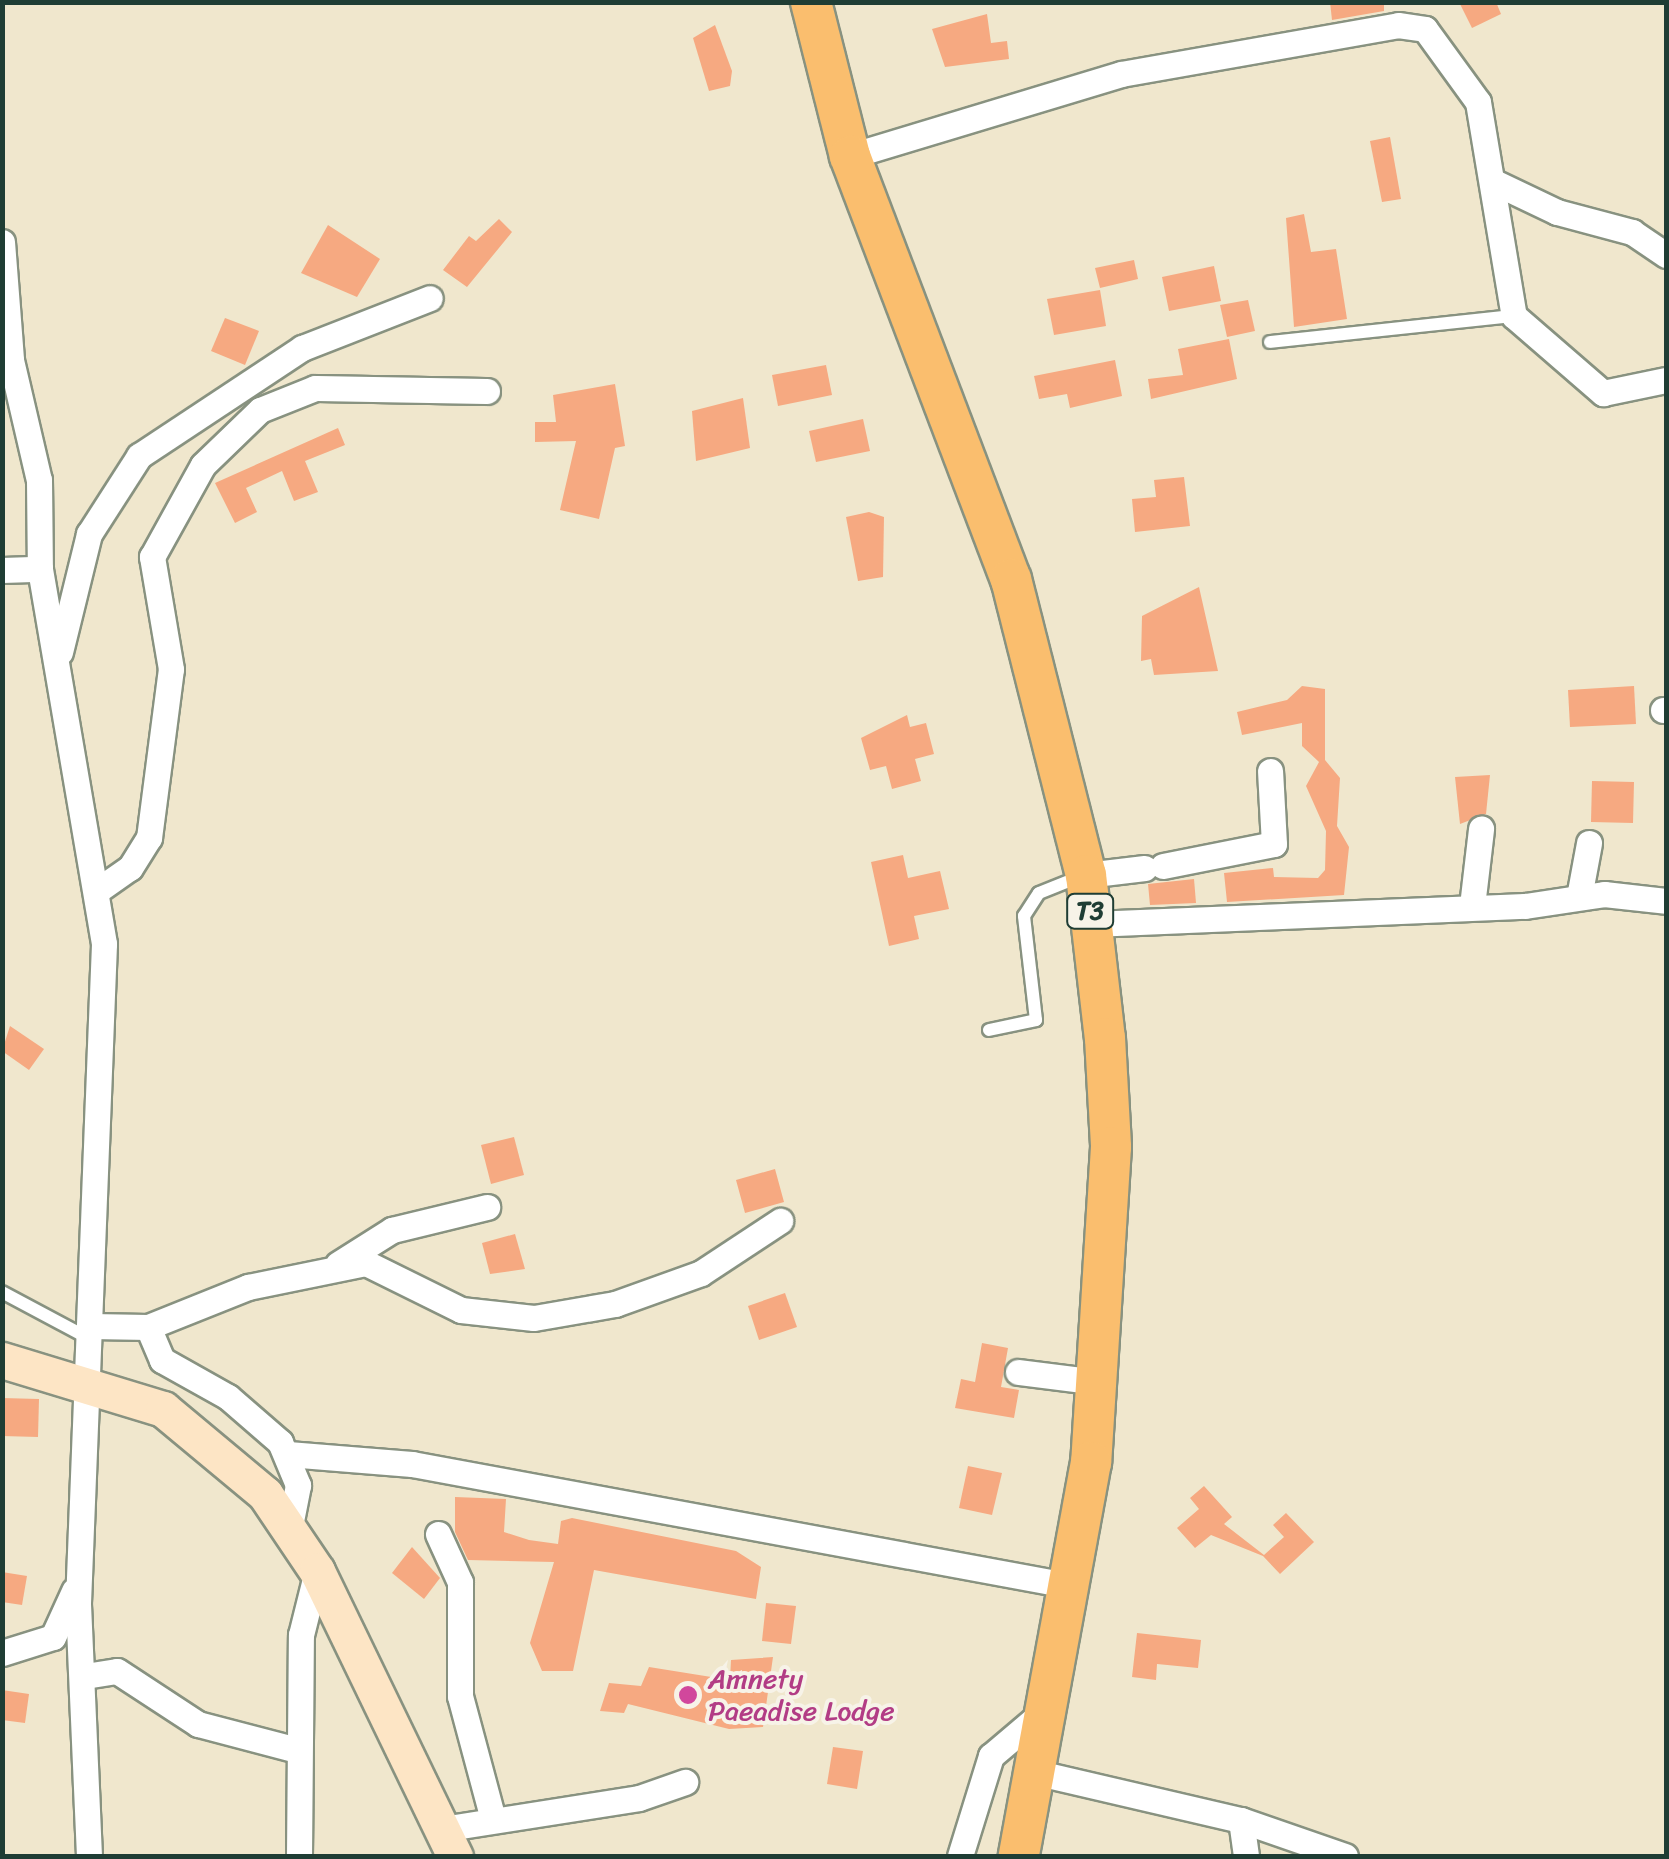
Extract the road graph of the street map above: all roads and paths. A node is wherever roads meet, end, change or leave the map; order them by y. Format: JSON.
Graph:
{"nodes":[{"id":1,"x":811,"y":2,"type":"edge"},
{"id":2,"x":850,"y":156,"type":"junction"},
{"id":3,"x":1492,"y":181,"type":"junction"},
{"id":4,"x":2,"y":242,"type":"edge"},
{"id":5,"x":1666,"y":255,"type":"edge"},
{"id":6,"x":430,"y":298,"type":"dead end"},
{"id":7,"x":1514,"y":316,"type":"junction"},
{"id":8,"x":1270,"y":342,"type":"dead end"},
{"id":9,"x":1666,"y":380,"type":"edge"},
{"id":10,"x":487,"y":390,"type":"dead end"},
{"id":11,"x":40,"y":569,"type":"junction"},
{"id":12,"x":2,"y":570,"type":"edge"},
{"id":13,"x":59,"y":656,"type":"junction"},
{"id":14,"x":1270,"y":772,"type":"dead end"},
{"id":15,"x":1481,"y":829,"type":"dead end"},
{"id":16,"x":1589,"y":843,"type":"dead end"},
{"id":17,"x":1086,"y":875,"type":"junction"},
{"id":18,"x":98,"y":890,"type":"junction"},
{"id":19,"x":1579,"y":897,"type":"junction"},
{"id":20,"x":1666,"y":900,"type":"edge"},
{"id":21,"x":1472,"y":906,"type":"junction"},
{"id":22,"x":1092,"y":924,"type":"junction"},
{"id":23,"x":989,"y":1030,"type":"dead end"},
{"id":24,"x":487,"y":1207,"type":"dead end"},
{"id":25,"x":780,"y":1221,"type":"dead end"},
{"id":26,"x":334,"y":1266,"type":"junction"},
{"id":27,"x":2,"y":1292,"type":"edge"},
{"id":28,"x":148,"y":1326,"type":"junction"},
{"id":29,"x":91,"y":1333,"type":"junction"},
{"id":30,"x":2,"y":1360,"type":"edge"},
{"id":31,"x":1018,"y":1372,"type":"dead end"},
{"id":32,"x":1098,"y":1382,"type":"junction"},
{"id":33,"x":93,"y":1384,"type":"junction"},
{"id":34,"x":288,"y":1454,"type":"junction"},
{"id":35,"x":290,"y":1526,"type":"junction"},
{"id":36,"x":438,"y":1534,"type":"dead end"},
{"id":37,"x":84,"y":1558,"type":"junction"},
{"id":38,"x":318,"y":1571,"type":"junction"},
{"id":39,"x":1068,"y":1585,"type":"junction"},
{"id":40,"x":2,"y":1653,"type":"edge"},
{"id":41,"x":85,"y":1676,"type":"junction"},
{"id":42,"x":1044,"y":1711,"type":"junction"},
{"id":43,"x":297,"y":1750,"type":"junction"},
{"id":44,"x":1034,"y":1772,"type":"junction"},
{"id":45,"x":686,"y":1782,"type":"dead end"},
{"id":46,"x":493,"y":1819,"type":"junction"},
{"id":47,"x":1241,"y":1820,"type":"junction"},
{"id":48,"x":448,"y":1843,"type":"edge"},
{"id":49,"x":88,"y":1856,"type":"edge"},
{"id":50,"x":299,"y":1856,"type":"edge"},
{"id":51,"x":960,"y":1856,"type":"edge"},
{"id":52,"x":1019,"y":1856,"type":"edge"},
{"id":53,"x":1246,"y":1856,"type":"edge"},
{"id":54,"x":1344,"y":1856,"type":"edge"}],
"edges":[{"from":1,"to":2,"type":"highway","number":"T3"},
{"from":2,"to":3,"type":"street"},
{"from":2,"to":17,"type":"highway","number":"T3"},
{"from":3,"to":5,"type":"street"},
{"from":3,"to":7,"type":"street"},
{"from":4,"to":11,"type":"street"},
{"from":6,"to":13,"type":"street"},
{"from":7,"to":8,"type":"lane"},
{"from":7,"to":9,"type":"street"},
{"from":10,"to":18,"type":"street"},
{"from":11,"to":12,"type":"street"},
{"from":11,"to":13,"type":"street"},
{"from":13,"to":18,"type":"street"},
{"from":14,"to":17,"type":"street"},
{"from":15,"to":21,"type":"street"},
{"from":16,"to":19,"type":"street"},
{"from":17,"to":22,"type":"highway","number":"T3"},
{"from":17,"to":23,"type":"lane"},
{"from":18,"to":29,"type":"street"},
{"from":19,"to":20,"type":"street"},
{"from":19,"to":21,"type":"street"},
{"from":21,"to":22,"type":"street"},
{"from":22,"to":32,"type":"highway","number":"T3"},
{"from":24,"to":26,"type":"street"},
{"from":25,"to":26,"type":"street"},
{"from":26,"to":28,"type":"street"},
{"from":27,"to":29,"type":"lane"},
{"from":28,"to":29,"type":"street"},
{"from":28,"to":34,"type":"street"},
{"from":29,"to":33,"type":"street"},
{"from":30,"to":33,"type":"main road"},
{"from":31,"to":32,"type":"street"},
{"from":32,"to":39,"type":"highway","number":"T3"},
{"from":33,"to":35,"type":"main road"},
{"from":33,"to":37,"type":"street"},
{"from":34,"to":35,"type":"street"},
{"from":34,"to":39,"type":"street"},
{"from":35,"to":38,"type":"main road"},
{"from":36,"to":46,"type":"street"},
{"from":37,"to":40,"type":"street"},
{"from":37,"to":41,"type":"street"},
{"from":38,"to":43,"type":"street"},
{"from":38,"to":48,"type":"main road"},
{"from":39,"to":42,"type":"highway","number":"T3"},
{"from":41,"to":43,"type":"street"},
{"from":41,"to":49,"type":"street"},
{"from":42,"to":44,"type":"highway","number":"T3"},
{"from":42,"to":51,"type":"street"},
{"from":43,"to":50,"type":"street"},
{"from":44,"to":47,"type":"street"},
{"from":44,"to":52,"type":"highway","number":"T3"},
{"from":45,"to":46,"type":"street"},
{"from":46,"to":48,"type":"street"},
{"from":47,"to":53,"type":"street"},
{"from":47,"to":54,"type":"street"}]}
